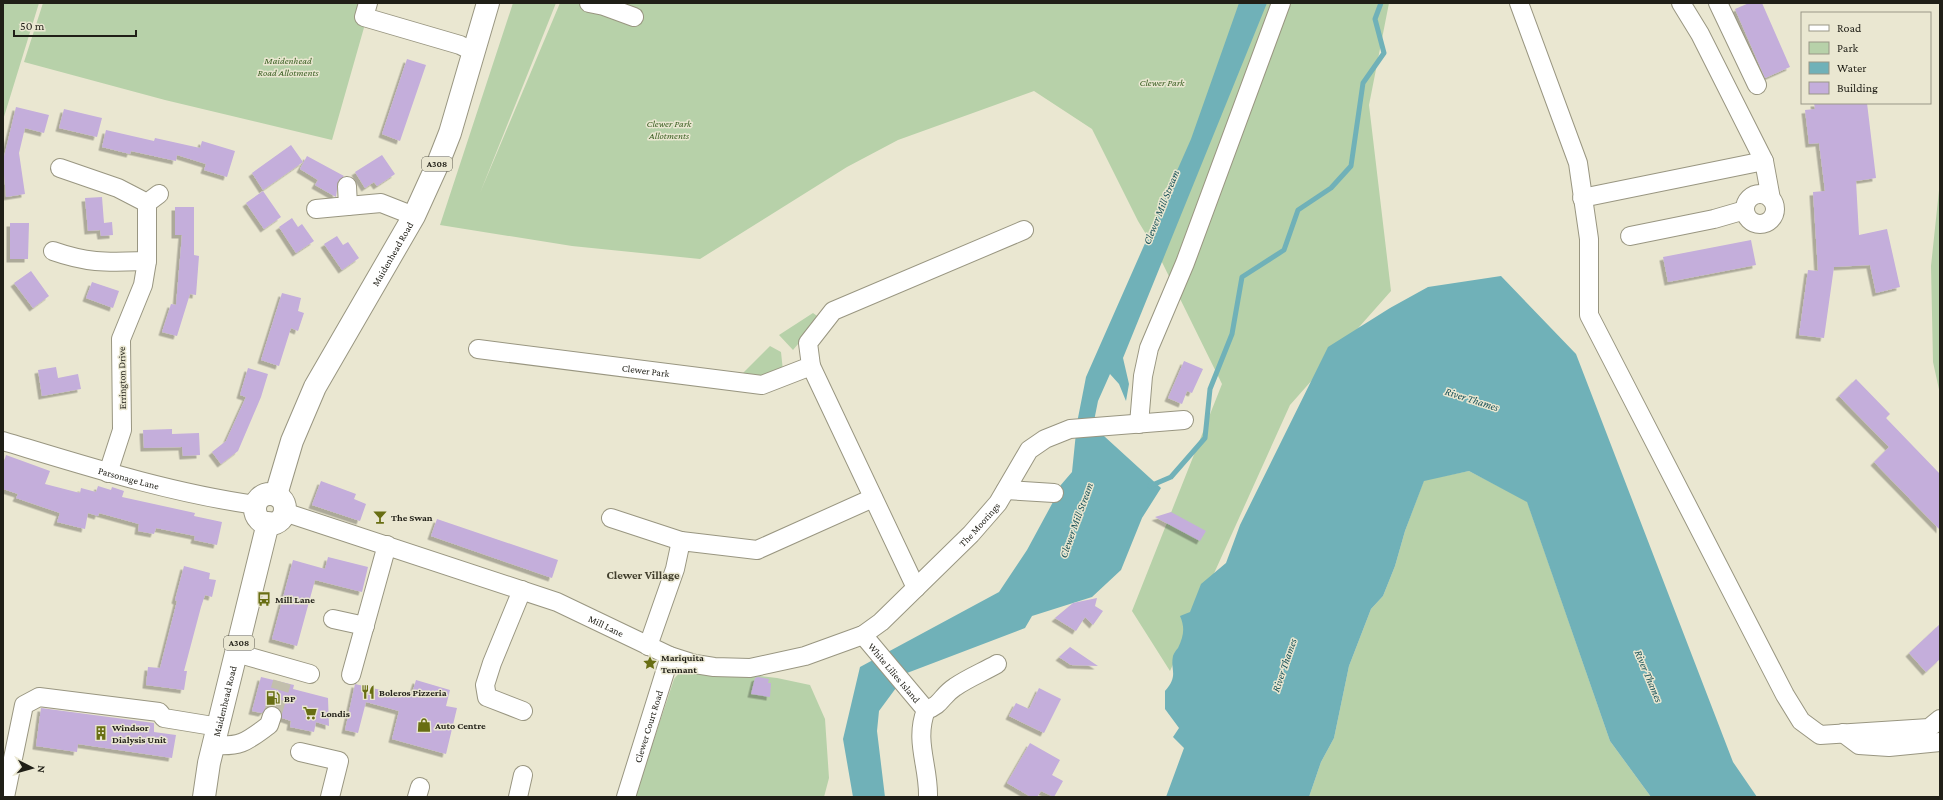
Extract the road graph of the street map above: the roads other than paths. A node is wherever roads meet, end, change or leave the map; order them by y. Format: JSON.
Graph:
{"nodes":[{"id":1,"x":368,"y":3,"type":"edge"},
{"id":2,"x":488,"y":3,"type":"edge"},
{"id":3,"x":589,"y":3,"type":"edge"},
{"id":4,"x":1281,"y":3,"type":"edge"},
{"id":5,"x":1520,"y":3,"type":"edge"},
{"id":6,"x":1681,"y":3,"type":"edge"},
{"id":7,"x":1722,"y":5,"type":"edge"},
{"id":8,"x":634,"y":17,"type":"dead end"},
{"id":9,"x":474,"y":52,"type":"junction"},
{"id":10,"x":1757,"y":85,"type":"dead end"},
{"id":11,"x":1764,"y":161,"type":"junction"},
{"id":12,"x":60,"y":168,"type":"dead end"},
{"id":13,"x":347,"y":186,"type":"dead end"},
{"id":14,"x":1582,"y":198,"type":"junction"},
{"id":15,"x":348,"y":206,"type":"junction"},
{"id":16,"x":316,"y":209,"type":"dead end"},
{"id":17,"x":414,"y":216,"type":"junction"},
{"id":18,"x":1024,"y":230,"type":"dead end"},
{"id":19,"x":1630,"y":236,"type":"dead end"},
{"id":20,"x":53,"y":251,"type":"dead end"},
{"id":21,"x":147,"y":261,"type":"junction"},
{"id":22,"x":478,"y":349,"type":"dead end"},
{"id":23,"x":811,"y":366,"type":"junction"},
{"id":24,"x":1184,"y":420,"type":"dead end"},
{"id":25,"x":1139,"y":424,"type":"junction"},
{"id":26,"x":3,"y":441,"type":"edge"},
{"id":27,"x":108,"y":473,"type":"junction"},
{"id":28,"x":1006,"y":490,"type":"junction"},
{"id":29,"x":1054,"y":493,"type":"dead end"},
{"id":30,"x":873,"y":498,"type":"junction"},
{"id":31,"x":256,"y":505,"type":"joint"},
{"id":32,"x":276,"y":510,"type":"junction"},
{"id":33,"x":611,"y":518,"type":"dead end"},
{"id":34,"x":681,"y":541,"type":"junction"},
{"id":35,"x":387,"y":545,"type":"junction"},
{"id":36,"x":916,"y":588,"type":"junction"},
{"id":37,"x":522,"y":590,"type":"junction"},
{"id":38,"x":333,"y":619,"type":"dead end"},
{"id":39,"x":365,"y":626,"type":"junction"},
{"id":40,"x":869,"y":642,"type":"junction"},
{"id":41,"x":648,"y":646,"type":"junction"},
{"id":42,"x":236,"y":654,"type":"junction"},
{"id":43,"x":670,"y":656,"type":"junction"},
{"id":44,"x":997,"y":664,"type":"dead end"},
{"id":45,"x":310,"y":674,"type":"dead end"},
{"id":46,"x":351,"y":675,"type":"dead end"},
{"id":47,"x":933,"y":705,"type":"junction"},
{"id":48,"x":523,"y":711,"type":"dead end"},
{"id":49,"x":272,"y":716,"type":"tunnel mouth"},
{"id":50,"x":1940,"y":719,"type":"edge"},
{"id":51,"x":1843,"y":733,"type":"junction"},
{"id":52,"x":1940,"y":742,"type":"edge"},
{"id":53,"x":214,"y":745,"type":"junction"},
{"id":54,"x":300,"y":752,"type":"dead end"},
{"id":55,"x":523,"y":775,"type":"dead end"},
{"id":56,"x":5,"y":797,"type":"edge"},
{"id":57,"x":194,"y":797,"type":"edge"},
{"id":58,"x":204,"y":797,"type":"edge"},
{"id":59,"x":330,"y":797,"type":"edge"},
{"id":60,"x":518,"y":797,"type":"edge"},
{"id":61,"x":626,"y":797,"type":"edge"},
{"id":62,"x":928,"y":797,"type":"edge"}],
"edges":[{"from":1,"to":9,"type":"street"},
{"from":2,"to":9,"type":"main road","name":"Maidenhead Road","number":"A308"},
{"from":3,"to":8,"type":"street"},
{"from":4,"to":25,"type":"street"},
{"from":5,"to":14,"type":"street"},
{"from":6,"to":11,"type":"street"},
{"from":7,"to":10,"type":"street"},
{"from":9,"to":17,"type":"main road","name":"Maidenhead Road","number":"A308"},
{"from":11,"to":14,"type":"street"},
{"from":11,"to":19,"type":"street"},
{"from":12,"to":21,"type":"street","name":"Errington Drive"},
{"from":13,"to":15,"type":"street"},
{"from":14,"to":51,"type":"street"},
{"from":15,"to":16,"type":"street"},
{"from":15,"to":17,"type":"street"},
{"from":17,"to":32,"type":"main road","name":"Maidenhead Road","number":"A308"},
{"from":18,"to":23,"type":"street"},
{"from":20,"to":21,"type":"street"},
{"from":21,"to":27,"type":"street","name":"Errington Drive"},
{"from":22,"to":23,"type":"street","name":"Clewer Park"},
{"from":23,"to":30,"type":"street"},
{"from":24,"to":25,"type":"street"},
{"from":25,"to":28,"type":"street","name":"The Moorings"},
{"from":26,"to":27,"type":"street","name":"Parsonage Lane"},
{"from":27,"to":31,"type":"street","name":"Parsonage Lane"},
{"from":28,"to":29,"type":"street"},
{"from":28,"to":36,"type":"street","name":"The Moorings"},
{"from":30,"to":34,"type":"street"},
{"from":30,"to":36,"type":"street"},
{"from":31,"to":32,"type":"main road"},
{"from":32,"to":35,"type":"street","name":"Mill Lane"},
{"from":32,"to":42,"type":"main road","name":"Maidenhead Road","number":"A308"},
{"from":33,"to":34,"type":"street"},
{"from":34,"to":41,"type":"street"},
{"from":35,"to":37,"type":"street","name":"Mill Lane"},
{"from":35,"to":39,"type":"street"},
{"from":36,"to":40,"type":"street","name":"Mill Lane"},
{"from":37,"to":41,"type":"street","name":"Mill Lane"},
{"from":37,"to":48,"type":"street"},
{"from":38,"to":39,"type":"street"},
{"from":39,"to":46,"type":"street"},
{"from":40,"to":43,"type":"street","name":"Mill Lane"},
{"from":40,"to":47,"type":"street","name":"White Lilies Island"},
{"from":41,"to":43,"type":"street","name":"Mill Lane"},
{"from":42,"to":45,"type":"street"},
{"from":42,"to":53,"type":"main road","name":"Maidenhead Road","number":"A308"},
{"from":43,"to":61,"type":"street","name":"Clewer Court Road"},
{"from":44,"to":47,"type":"street"},
{"from":47,"to":62,"type":"street","name":"White Lilies Island"},
{"from":49,"to":53,"type":"street"},
{"from":50,"to":51,"type":"street"},
{"from":51,"to":52,"type":"street"},
{"from":53,"to":56,"type":"street"},
{"from":53,"to":57,"type":"main road","name":"Maidenhead Road","number":"A308"},
{"from":53,"to":58,"type":"main road","name":"Maidenhead Road","number":"A308"},
{"from":54,"to":59,"type":"street"},
{"from":55,"to":60,"type":"street"}]}
